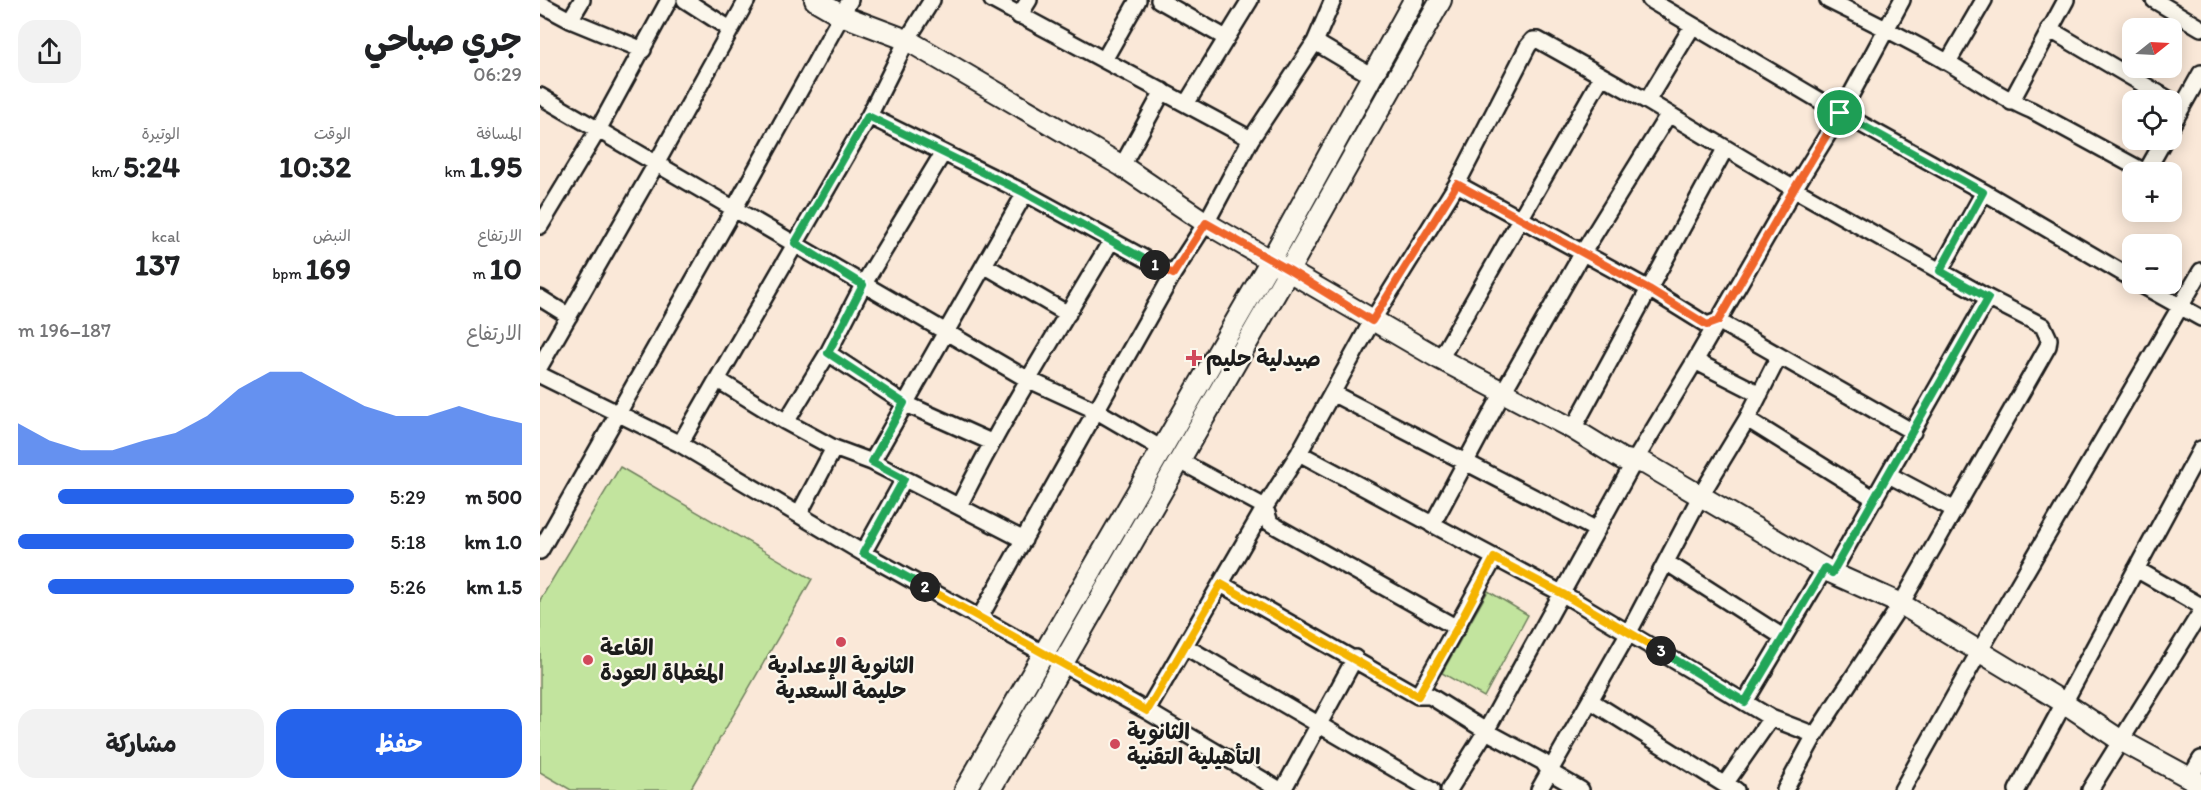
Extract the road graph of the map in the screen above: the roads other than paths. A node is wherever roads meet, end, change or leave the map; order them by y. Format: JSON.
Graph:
{"nodes":[{"id":1,"x":582,"y":0,"type":"edge"},
{"id":2,"x":669,"y":0,"type":"edge"},
{"id":3,"x":685,"y":0,"type":"edge"},
{"id":4,"x":747,"y":0,"type":"edge"},
{"id":5,"x":815,"y":0,"type":"edge"},
{"id":6,"x":932,"y":0,"type":"edge"},
{"id":7,"x":992,"y":0,"type":"edge"},
{"id":8,"x":1029,"y":0,"type":"edge"},
{"id":9,"x":1138,"y":0,"type":"edge"},
{"id":10,"x":1159,"y":0,"type":"edge"},
{"id":11,"x":1250,"y":0,"type":"edge"},
{"id":12,"x":1414,"y":0,"type":"edge"},
{"id":13,"x":1441,"y":0,"type":"edge"},
{"id":14,"x":1650,"y":0,"type":"edge"},
{"id":15,"x":1828,"y":0,"type":"edge"},
{"id":16,"x":1902,"y":0,"type":"edge"},
{"id":17,"x":1984,"y":0,"type":"edge"},
{"id":18,"x":2066,"y":0,"type":"edge"},
{"id":19,"x":2156,"y":1,"type":"edge"},
{"id":20,"x":1326,"y":2,"type":"edge"},
{"id":21,"x":540,"y":4,"type":"edge"},
{"id":22,"x":845,"y":8,"type":"edge"},
{"id":23,"x":1019,"y":16,"type":"junction"},
{"id":24,"x":570,"y":20,"type":"junction"},
{"id":25,"x":1692,"y":27,"type":"junction"},
{"id":26,"x":1886,"y":28,"type":"junction"},
{"id":27,"x":2049,"y":28,"type":"junction"},
{"id":28,"x":2201,"y":28,"type":"edge"},
{"id":29,"x":730,"y":29,"type":"junction"},
{"id":30,"x":1226,"y":38,"type":"junction"},
{"id":31,"x":907,"y":40,"type":"junction"},
{"id":32,"x":1316,"y":42,"type":"junction"},
{"id":33,"x":643,"y":50,"type":"junction"},
{"id":34,"x":1104,"y":60,"type":"junction"},
{"id":35,"x":1948,"y":62,"type":"junction"},
{"id":36,"x":2201,"y":73,"type":"edge"},
{"id":37,"x":1372,"y":76,"type":"junction"},
{"id":38,"x":1602,"y":76,"type":"junction"},
{"id":39,"x":2152,"y":90,"type":"edge"},
{"id":40,"x":1163,"y":91,"type":"junction"},
{"id":41,"x":2182,"y":94,"type":"edge"},
{"id":42,"x":540,"y":96,"type":"edge"},
{"id":43,"x":1647,"y":101,"type":"junction"},
{"id":44,"x":2011,"y":102,"type":"junction"},
{"id":45,"x":1186,"y":104,"type":"junction"},
{"id":46,"x":1840,"y":113,"type":"junction"},
{"id":47,"x":1668,"y":115,"type":"junction"},
{"id":48,"x":868,"y":116,"type":"junction"},
{"id":49,"x":598,"y":130,"type":"junction"},
{"id":50,"x":1251,"y":139,"type":"junction"},
{"id":51,"x":1725,"y":149,"type":"junction"},
{"id":52,"x":943,"y":153,"type":"junction"},
{"id":53,"x":2127,"y":162,"type":"edge"},
{"id":54,"x":656,"y":164,"type":"junction"},
{"id":55,"x":1122,"y":166,"type":"junction"},
{"id":56,"x":1457,"y":184,"type":"junction"},
{"id":57,"x":1794,"y":189,"type":"junction"},
{"id":58,"x":1983,"y":192,"type":"junction"},
{"id":59,"x":1025,"y":193,"type":"junction"},
{"id":60,"x":546,"y":201,"type":"edge"},
{"id":61,"x":734,"y":209,"type":"junction"},
{"id":62,"x":1520,"y":219,"type":"junction"},
{"id":63,"x":1206,"y":223,"type":"junction"},
{"id":64,"x":540,"y":226,"type":"edge"},
{"id":65,"x":1112,"y":241,"type":"junction"},
{"id":66,"x":795,"y":243,"type":"junction"},
{"id":67,"x":1582,"y":254,"type":"junction"},
{"id":68,"x":1271,"y":260,"type":"junction"},
{"id":69,"x":984,"y":265,"type":"junction"},
{"id":70,"x":1289,"y":270,"type":"junction"},
{"id":71,"x":1940,"y":271,"type":"junction"},
{"id":72,"x":2201,"y":271,"type":"edge"},
{"id":73,"x":2122,"y":273,"type":"edge"},
{"id":74,"x":1173,"y":274,"type":"junction"},
{"id":75,"x":863,"y":285,"type":"junction"},
{"id":76,"x":1649,"y":289,"type":"junction"},
{"id":77,"x":2158,"y":294,"type":"edge"},
{"id":78,"x":540,"y":298,"type":"edge"},
{"id":79,"x":1988,"y":298,"type":"junction"},
{"id":80,"x":2181,"y":307,"type":"junction"},
{"id":81,"x":1068,"y":314,"type":"junction"},
{"id":82,"x":569,"y":316,"type":"junction"},
{"id":83,"x":2201,"y":318,"type":"edge"},
{"id":84,"x":1372,"y":321,"type":"junction"},
{"id":85,"x":1718,"y":321,"type":"junction"},
{"id":86,"x":946,"y":333,"type":"junction"},
{"id":87,"x":828,"y":353,"type":"junction"},
{"id":88,"x":1779,"y":356,"type":"junction"},
{"id":89,"x":1440,"y":359,"type":"junction"},
{"id":90,"x":1695,"y":361,"type":"junction"},
{"id":91,"x":540,"y":366,"type":"edge"},
{"id":92,"x":540,"y":375,"type":"edge"},
{"id":93,"x":1027,"y":379,"type":"junction"},
{"id":94,"x":718,"y":380,"type":"junction"},
{"id":95,"x":1332,"y":393,"type":"junction"},
{"id":96,"x":1502,"y":394,"type":"junction"},
{"id":97,"x":1760,"y":394,"type":"junction"},
{"id":98,"x":904,"y":403,"type":"junction"},
{"id":99,"x":1097,"y":411,"type":"junction"},
{"id":100,"x":618,"y":414,"type":"junction"},
{"id":101,"x":1747,"y":419,"type":"junction"},
{"id":102,"x":786,"y":422,"type":"junction"},
{"id":103,"x":1573,"y":429,"type":"junction"},
{"id":104,"x":1913,"y":432,"type":"junction"},
{"id":105,"x":991,"y":442,"type":"junction"},
{"id":106,"x":680,"y":444,"type":"junction"},
{"id":107,"x":834,"y":448,"type":"junction"},
{"id":108,"x":2201,"y":449,"type":"edge"},
{"id":109,"x":1299,"y":453,"type":"junction"},
{"id":110,"x":1170,"y":455,"type":"junction"},
{"id":111,"x":1466,"y":461,"type":"junction"},
{"id":112,"x":872,"y":462,"type":"junction"},
{"id":113,"x":1634,"y":462,"type":"junction"},
{"id":114,"x":1889,"y":475,"type":"junction"},
{"id":115,"x":904,"y":479,"type":"junction"},
{"id":116,"x":1701,"y":495,"type":"junction"},
{"id":117,"x":1875,"y":499,"type":"junction"},
{"id":118,"x":959,"y":506,"type":"junction"},
{"id":119,"x":1265,"y":507,"type":"junction"},
{"id":120,"x":1955,"y":510,"type":"junction"},
{"id":121,"x":799,"y":513,"type":"junction"},
{"id":122,"x":1432,"y":525,"type":"junction"},
{"id":123,"x":1597,"y":530,"type":"junction"},
{"id":124,"x":1024,"y":540,"type":"junction"},
{"id":125,"x":540,"y":551,"type":"edge"},
{"id":126,"x":863,"y":553,"type":"junction"},
{"id":127,"x":1494,"y":558,"type":"junction"},
{"id":128,"x":1666,"y":562,"type":"junction"},
{"id":129,"x":2136,"y":569,"type":"junction"},
{"id":130,"x":1829,"y":570,"type":"junction"},
{"id":131,"x":1221,"y":584,"type":"junction"},
{"id":132,"x":1563,"y":594,"type":"junction"},
{"id":133,"x":1901,"y":604,"type":"junction"},
{"id":134,"x":2201,"y":606,"type":"edge"},
{"id":135,"x":2201,"y":612,"type":"edge"},
{"id":136,"x":980,"y":617,"type":"junction"},
{"id":137,"x":1457,"y":628,"type":"junction"},
{"id":138,"x":1629,"y":632,"type":"junction"},
{"id":139,"x":1783,"y":637,"type":"junction"},
{"id":140,"x":1186,"y":647,"type":"junction"},
{"id":141,"x":1979,"y":652,"type":"junction"},
{"id":142,"x":1043,"y":655,"type":"junction"},
{"id":143,"x":1355,"y":658,"type":"junction"},
{"id":144,"x":1062,"y":665,"type":"junction"},
{"id":145,"x":1418,"y":696,"type":"junction"},
{"id":146,"x":1591,"y":701,"type":"junction"},
{"id":147,"x":1745,"y":702,"type":"junction"},
{"id":148,"x":2062,"y":702,"type":"junction"},
{"id":149,"x":1147,"y":711,"type":"junction"},
{"id":150,"x":1771,"y":718,"type":"junction"},
{"id":151,"x":1318,"y":725,"type":"junction"},
{"id":152,"x":1486,"y":731,"type":"junction"},
{"id":153,"x":1815,"y":735,"type":"junction"},
{"id":154,"x":2120,"y":740,"type":"junction"},
{"id":155,"x":2201,"y":759,"type":"edge"},
{"id":156,"x":1550,"y":772,"type":"junction"},
{"id":157,"x":2195,"y":781,"type":"edge"},
{"id":158,"x":1727,"y":787,"type":"edge"},
{"id":159,"x":965,"y":790,"type":"edge"},
{"id":160,"x":990,"y":790,"type":"edge"},
{"id":161,"x":1282,"y":790,"type":"edge"},
{"id":162,"x":1431,"y":790,"type":"edge"},
{"id":163,"x":1449,"y":790,"type":"edge"},
{"id":164,"x":1539,"y":790,"type":"edge"},
{"id":165,"x":1581,"y":790,"type":"edge"},
{"id":166,"x":1785,"y":790,"type":"edge"},
{"id":167,"x":1903,"y":790,"type":"edge"},
{"id":168,"x":2017,"y":790,"type":"edge"},
{"id":169,"x":2090,"y":790,"type":"edge"}],
"edges":[{"from":1,"to":24,"type":"street"},
{"from":2,"to":33,"type":"street"},
{"from":3,"to":29,"type":"street"},
{"from":4,"to":29,"type":"street"},
{"from":5,"to":22,"type":"street"},
{"from":6,"to":31,"type":"street"},
{"from":7,"to":23,"type":"street"},
{"from":8,"to":23,"type":"street"},
{"from":9,"to":34,"type":"street"},
{"from":10,"to":30,"type":"street"},
{"from":11,"to":30,"type":"street"},
{"from":12,"to":37,"type":"street"},
{"from":13,"to":70,"type":"street"},
{"from":14,"to":25,"type":"street"},
{"from":15,"to":26,"type":"street"},
{"from":16,"to":26,"type":"street"},
{"from":17,"to":35,"type":"street"},
{"from":18,"to":27,"type":"street"},
{"from":19,"to":28,"type":"street"},
{"from":20,"to":32,"type":"street"},
{"from":21,"to":24,"type":"street"},
{"from":22,"to":31,"type":"street"},
{"from":22,"to":61,"type":"street"},
{"from":23,"to":34,"type":"street"},
{"from":24,"to":33,"type":"street"},
{"from":25,"to":43,"type":"street"},
{"from":25,"to":46,"type":"street"},
{"from":26,"to":35,"type":"street"},
{"from":26,"to":46,"type":"street"},
{"from":27,"to":39,"type":"street"},
{"from":27,"to":44,"type":"street"},
{"from":29,"to":54,"type":"street"},
{"from":30,"to":45,"type":"street"},
{"from":31,"to":48,"type":"street"},
{"from":31,"to":55,"type":"street"},
{"from":32,"to":37,"type":"street"},
{"from":32,"to":50,"type":"street"},
{"from":33,"to":49,"type":"street"},
{"from":34,"to":40,"type":"street"},
{"from":35,"to":44,"type":"street"},
{"from":36,"to":41,"type":"street"},
{"from":37,"to":68,"type":"street"},
{"from":38,"to":43,"type":"street"},
{"from":38,"to":56,"type":"street"},
{"from":38,"to":62,"type":"street"},
{"from":40,"to":45,"type":"street"},
{"from":40,"to":55,"type":"street"},
{"from":42,"to":49,"type":"street"},
{"from":43,"to":47,"type":"street"},
{"from":44,"to":53,"type":"street"},
{"from":45,"to":50,"type":"street"},
{"from":46,"to":57,"type":"street"},
{"from":46,"to":58,"type":"street"},
{"from":47,"to":51,"type":"street"},
{"from":47,"to":67,"type":"street"},
{"from":48,"to":52,"type":"street"},
{"from":48,"to":66,"type":"street"},
{"from":49,"to":54,"type":"street"},
{"from":49,"to":60,"type":"street"},
{"from":50,"to":63,"type":"street"},
{"from":51,"to":57,"type":"street"},
{"from":51,"to":76,"type":"street"},
{"from":52,"to":59,"type":"street"},
{"from":52,"to":75,"type":"street"},
{"from":54,"to":61,"type":"street"},
{"from":54,"to":82,"type":"street"},
{"from":55,"to":63,"type":"street"},
{"from":56,"to":62,"type":"street"},
{"from":56,"to":84,"type":"street"},
{"from":57,"to":71,"type":"street"},
{"from":57,"to":85,"type":"street"},
{"from":58,"to":71,"type":"street"},
{"from":58,"to":73,"type":"street"},
{"from":59,"to":65,"type":"street"},
{"from":59,"to":69,"type":"street"},
{"from":60,"to":64,"type":"street"},
{"from":61,"to":66,"type":"street"},
{"from":61,"to":100,"type":"street"},
{"from":62,"to":67,"type":"street"},
{"from":62,"to":89,"type":"street"},
{"from":63,"to":68,"type":"street"},
{"from":63,"to":74,"type":"street"},
{"from":65,"to":74,"type":"street"},
{"from":65,"to":81,"type":"street"},
{"from":66,"to":75,"type":"street"},
{"from":66,"to":94,"type":"street"},
{"from":67,"to":76,"type":"street"},
{"from":67,"to":96,"type":"street"},
{"from":68,"to":70,"type":"street"},
{"from":68,"to":110,"type":"street"},
{"from":69,"to":81,"type":"street"},
{"from":69,"to":86,"type":"street"},
{"from":70,"to":84,"type":"street"},
{"from":70,"to":110,"type":"street"},
{"from":71,"to":79,"type":"street"},
{"from":72,"to":80,"type":"street"},
{"from":74,"to":99,"type":"street"},
{"from":75,"to":86,"type":"street"},
{"from":75,"to":87,"type":"street"},
{"from":76,"to":85,"type":"street"},
{"from":76,"to":103,"type":"street"},
{"from":77,"to":80,"type":"street"},
{"from":78,"to":82,"type":"street"},
{"from":79,"to":104,"type":"street"},
{"from":79,"to":120,"type":"street"},
{"from":80,"to":83,"type":"street"},
{"from":80,"to":141,"type":"street"},
{"from":81,"to":93,"type":"street"},
{"from":82,"to":91,"type":"street"},
{"from":84,"to":89,"type":"street"},
{"from":84,"to":95,"type":"street"},
{"from":85,"to":88,"type":"street"},
{"from":85,"to":90,"type":"street"},
{"from":86,"to":93,"type":"street"},
{"from":86,"to":98,"type":"street"},
{"from":87,"to":98,"type":"street"},
{"from":87,"to":102,"type":"street"},
{"from":88,"to":97,"type":"street"},
{"from":88,"to":104,"type":"street"},
{"from":89,"to":96,"type":"street"},
{"from":90,"to":97,"type":"street"},
{"from":90,"to":113,"type":"street"},
{"from":92,"to":100,"type":"street"},
{"from":93,"to":99,"type":"street"},
{"from":93,"to":105,"type":"street"},
{"from":94,"to":102,"type":"street"},
{"from":94,"to":106,"type":"street"},
{"from":95,"to":109,"type":"street"},
{"from":95,"to":111,"type":"street"},
{"from":96,"to":103,"type":"street"},
{"from":96,"to":111,"type":"street"},
{"from":97,"to":101,"type":"street"},
{"from":98,"to":105,"type":"street"},
{"from":98,"to":112,"type":"street"},
{"from":99,"to":110,"type":"street"},
{"from":99,"to":124,"type":"street"},
{"from":100,"to":106,"type":"street"},
{"from":100,"to":125,"type":"street"},
{"from":101,"to":116,"type":"street"},
{"from":101,"to":117,"type":"street"},
{"from":102,"to":107,"type":"street"},
{"from":103,"to":113,"type":"street"},
{"from":104,"to":114,"type":"street"},
{"from":105,"to":118,"type":"street"},
{"from":106,"to":121,"type":"street"},
{"from":107,"to":112,"type":"street"},
{"from":107,"to":121,"type":"street"},
{"from":108,"to":129,"type":"street"},
{"from":109,"to":119,"type":"street"},
{"from":109,"to":122,"type":"street"},
{"from":110,"to":119,"type":"street"},
{"from":110,"to":142,"type":"street"},
{"from":110,"to":144,"type":"street"},
{"from":111,"to":122,"type":"street"},
{"from":111,"to":123,"type":"street"},
{"from":112,"to":115,"type":"street"},
{"from":113,"to":116,"type":"street"},
{"from":113,"to":123,"type":"street"},
{"from":114,"to":117,"type":"street"},
{"from":114,"to":120,"type":"street"},
{"from":115,"to":118,"type":"street"},
{"from":115,"to":126,"type":"street"},
{"from":116,"to":128,"type":"street"},
{"from":116,"to":130,"type":"street"},
{"from":117,"to":130,"type":"street"},
{"from":118,"to":124,"type":"street"},
{"from":119,"to":131,"type":"street"},
{"from":119,"to":137,"type":"street"},
{"from":120,"to":133,"type":"street"},
{"from":121,"to":126,"type":"street"},
{"from":122,"to":127,"type":"street"},
{"from":123,"to":132,"type":"street"},
{"from":124,"to":136,"type":"street"},
{"from":126,"to":136,"type":"street"},
{"from":127,"to":132,"type":"street"},
{"from":127,"to":137,"type":"street"},
{"from":128,"to":138,"type":"street"},
{"from":128,"to":139,"type":"street"},
{"from":129,"to":134,"type":"street"},
{"from":129,"to":148,"type":"street"},
{"from":130,"to":133,"type":"street"},
{"from":130,"to":139,"type":"street"},
{"from":131,"to":140,"type":"street"},
{"from":131,"to":143,"type":"street"},
{"from":132,"to":138,"type":"street"},
{"from":132,"to":152,"type":"street"},
{"from":133,"to":141,"type":"street"},
{"from":133,"to":153,"type":"street"},
{"from":135,"to":154,"type":"street"},
{"from":136,"to":142,"type":"street"},
{"from":137,"to":145,"type":"street"},
{"from":138,"to":146,"type":"street"},
{"from":138,"to":147,"type":"street"},
{"from":139,"to":147,"type":"street"},
{"from":140,"to":149,"type":"street"},
{"from":140,"to":151,"type":"street"},
{"from":141,"to":148,"type":"street"},
{"from":141,"to":167,"type":"street"},
{"from":142,"to":144,"type":"street"},
{"from":142,"to":159,"type":"street"},
{"from":143,"to":145,"type":"street"},
{"from":143,"to":151,"type":"street"},
{"from":144,"to":149,"type":"street"},
{"from":144,"to":160,"type":"street"},
{"from":145,"to":152,"type":"street"},
{"from":146,"to":156,"type":"street"},
{"from":146,"to":158,"type":"street"},
{"from":147,"to":150,"type":"street"},
{"from":148,"to":154,"type":"street"},
{"from":148,"to":168,"type":"street"},
{"from":149,"to":161,"type":"street"},
{"from":150,"to":153,"type":"street"},
{"from":150,"to":158,"type":"street"},
{"from":151,"to":161,"type":"street"},
{"from":151,"to":162,"type":"street"},
{"from":152,"to":156,"type":"street"},
{"from":152,"to":163,"type":"street"},
{"from":153,"to":166,"type":"street"},
{"from":154,"to":157,"type":"street"},
{"from":154,"to":169,"type":"street"},
{"from":155,"to":157,"type":"street"},
{"from":156,"to":164,"type":"street"},
{"from":156,"to":165,"type":"street"}]}
